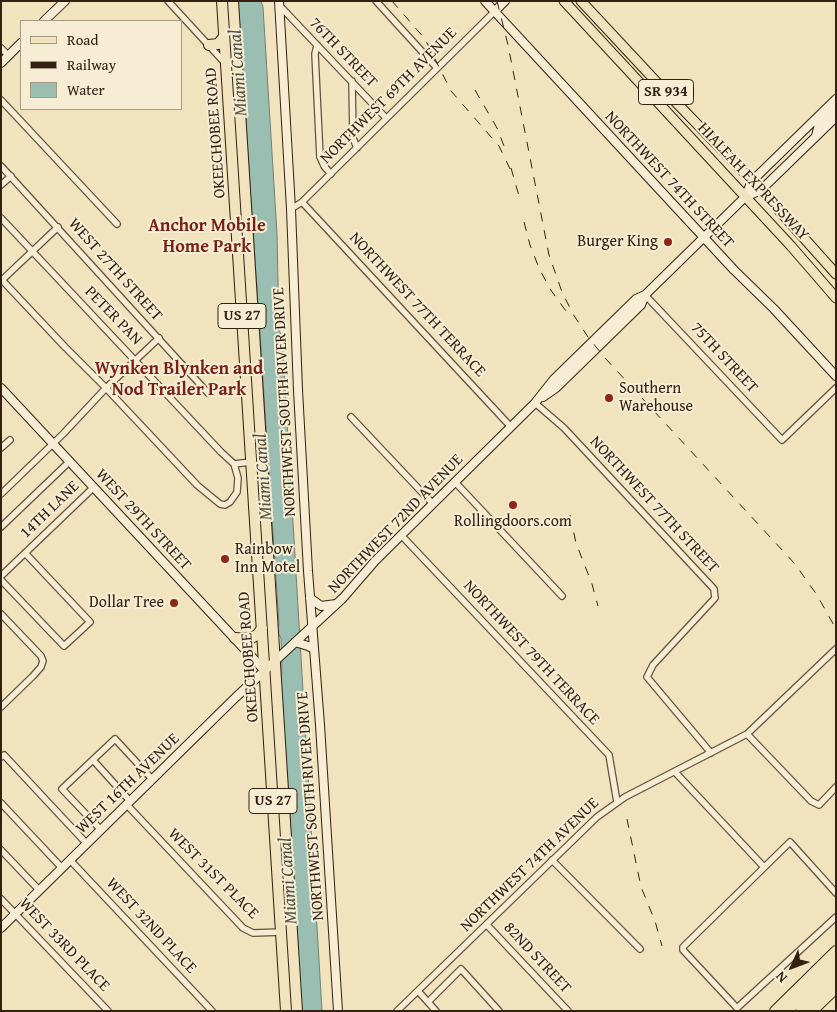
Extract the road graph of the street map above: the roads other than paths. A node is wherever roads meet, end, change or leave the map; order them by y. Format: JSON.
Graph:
{"nodes":[{"id":1,"x":168,"y":1,"type":"edge"},
{"id":2,"x":222,"y":1,"type":"edge"},
{"id":3,"x":233,"y":1,"type":"edge"},
{"id":4,"x":376,"y":1,"type":"edge"},
{"id":5,"x":485,"y":1,"type":"edge"},
{"id":6,"x":505,"y":1,"type":"edge"},
{"id":7,"x":564,"y":1,"type":"edge"},
{"id":8,"x":581,"y":1,"type":"edge"},
{"id":9,"x":64,"y":2,"type":"edge"},
{"id":10,"x":279,"y":4,"type":"edge"},
{"id":11,"x":494,"y":12,"type":"junction"},
{"id":12,"x":45,"y":20,"type":"edge"},
{"id":13,"x":224,"y":37,"type":"junction"},
{"id":14,"x":20,"y":44,"type":"edge"},
{"id":15,"x":209,"y":45,"type":"junction"},
{"id":16,"x":317,"y":45,"type":"junction"},
{"id":17,"x":1,"y":48,"type":"edge"},
{"id":18,"x":9,"y":56,"type":"junction"},
{"id":19,"x":1,"y":63,"type":"edge"},
{"id":20,"x":226,"y":64,"type":"junction"},
{"id":21,"x":437,"y":68,"type":"junction"},
{"id":22,"x":352,"y":81,"type":"junction"},
{"id":23,"x":238,"y":87,"type":"junction"},
{"id":24,"x":1,"y":100,"type":"edge"},
{"id":25,"x":836,"y":100,"type":"edge"},
{"id":26,"x":836,"y":117,"type":"edge"},
{"id":27,"x":386,"y":118,"type":"junction"},
{"id":28,"x":816,"y":136,"type":"junction"},
{"id":29,"x":357,"y":148,"type":"junction"},
{"id":30,"x":1,"y":166,"type":"edge"},
{"id":31,"x":331,"y":174,"type":"junction"},
{"id":32,"x":10,"y":176,"type":"junction"},
{"id":33,"x":752,"y":181,"type":"junction"},
{"id":34,"x":1,"y":185,"type":"edge"},
{"id":35,"x":761,"y":190,"type":"junction"},
{"id":36,"x":745,"y":197,"type":"junction"},
{"id":37,"x":302,"y":202,"type":"junction"},
{"id":38,"x":291,"y":209,"type":"junction"},
{"id":39,"x":1,"y":218,"type":"edge"},
{"id":40,"x":117,"y":224,"type":"dead end"},
{"id":41,"x":58,"y":227,"type":"junction"},
{"id":42,"x":704,"y":237,"type":"junction"},
{"id":43,"x":32,"y":252,"type":"junction"},
{"id":44,"x":836,"y":274,"type":"edge"},
{"id":45,"x":2,"y":280,"type":"edge"},
{"id":46,"x":645,"y":295,"type":"junction"},
{"id":47,"x":836,"y":298,"type":"edge"},
{"id":48,"x":159,"y":338,"type":"junction"},
{"id":49,"x":136,"y":360,"type":"junction"},
{"id":50,"x":836,"y":376,"type":"edge"},
{"id":51,"x":1,"y":388,"type":"edge"},
{"id":52,"x":106,"y":388,"type":"junction"},
{"id":53,"x":836,"y":388,"type":"edge"},
{"id":54,"x":208,"y":393,"type":"dead end"},
{"id":55,"x":535,"y":403,"type":"junction"},
{"id":56,"x":352,"y":417,"type":"dead end"},
{"id":57,"x":511,"y":427,"type":"junction"},
{"id":58,"x":10,"y":440,"type":"dead end"},
{"id":59,"x":54,"y":444,"type":"junction"},
{"id":60,"x":1,"y":448,"type":"edge"},
{"id":61,"x":70,"y":461,"type":"junction"},
{"id":62,"x":251,"y":462,"type":"junction"},
{"id":63,"x":234,"y":464,"type":"junction"},
{"id":64,"x":455,"y":482,"type":"junction"},
{"id":65,"x":94,"y":487,"type":"junction"},
{"id":66,"x":1,"y":494,"type":"edge"},
{"id":67,"x":432,"y":504,"type":"junction"},
{"id":68,"x":1,"y":527,"type":"edge"},
{"id":69,"x":401,"y":535,"type":"junction"},
{"id":70,"x":25,"y":553,"type":"junction"},
{"id":71,"x":1,"y":578,"type":"edge"},
{"id":72,"x":562,"y":596,"type":"dead end"},
{"id":73,"x":310,"y":598,"type":"junction"},
{"id":74,"x":336,"y":604,"type":"junction"},
{"id":75,"x":1,"y":614,"type":"edge"},
{"id":76,"x":312,"y":626,"type":"junction"},
{"id":77,"x":262,"y":628,"type":"junction"},
{"id":78,"x":235,"y":638,"type":"junction"},
{"id":79,"x":298,"y":639,"type":"junction"},
{"id":80,"x":311,"y":647,"type":"junction"},
{"id":81,"x":836,"y":649,"type":"edge"},
{"id":82,"x":278,"y":659,"type":"junction"},
{"id":83,"x":265,"y":671,"type":"junction"},
{"id":84,"x":1,"y":707,"type":"edge"},
{"id":85,"x":747,"y":734,"type":"junction"},
{"id":86,"x":712,"y":753,"type":"junction"},
{"id":87,"x":1,"y":757,"type":"edge"},
{"id":88,"x":93,"y":760,"type":"junction"},
{"id":89,"x":675,"y":772,"type":"junction"},
{"id":90,"x":152,"y":780,"type":"junction"},
{"id":91,"x":836,"y":787,"type":"edge"},
{"id":92,"x":617,"y":802,"type":"junction"},
{"id":93,"x":1,"y":803,"type":"edge"},
{"id":94,"x":128,"y":803,"type":"junction"},
{"id":95,"x":101,"y":830,"type":"junction"},
{"id":96,"x":87,"y":844,"type":"junction"},
{"id":97,"x":1,"y":850,"type":"edge"},
{"id":98,"x":70,"y":860,"type":"junction"},
{"id":99,"x":552,"y":860,"type":"junction"},
{"id":100,"x":764,"y":867,"type":"junction"},
{"id":101,"x":62,"y":868,"type":"junction"},
{"id":102,"x":39,"y":890,"type":"junction"},
{"id":103,"x":836,"y":892,"type":"edge"},
{"id":104,"x":1,"y":899,"type":"edge"},
{"id":105,"x":15,"y":914,"type":"junction"},
{"id":106,"x":836,"y":917,"type":"edge"},
{"id":107,"x":487,"y":924,"type":"junction"},
{"id":108,"x":1,"y":928,"type":"edge"},
{"id":109,"x":292,"y":931,"type":"junction"},
{"id":110,"x":281,"y":932,"type":"junction"},
{"id":111,"x":640,"y":948,"type":"dead end"},
{"id":112,"x":836,"y":951,"type":"edge"},
{"id":113,"x":836,"y":963,"type":"edge"},
{"id":114,"x":836,"y":976,"type":"edge"},
{"id":115,"x":418,"y":991,"type":"junction"},
{"id":116,"x":833,"y":992,"type":"edge"},
{"id":117,"x":428,"y":1002,"type":"junction"},
{"id":118,"x":108,"y":1011,"type":"edge"},
{"id":119,"x":212,"y":1011,"type":"edge"},
{"id":120,"x":286,"y":1011,"type":"edge"},
{"id":121,"x":297,"y":1011,"type":"edge"},
{"id":122,"x":338,"y":1011,"type":"edge"},
{"id":123,"x":397,"y":1011,"type":"edge"},
{"id":124,"x":436,"y":1011,"type":"edge"},
{"id":125,"x":500,"y":1011,"type":"edge"},
{"id":126,"x":568,"y":1011,"type":"edge"},
{"id":127,"x":775,"y":1011,"type":"edge"},
{"id":128,"x":787,"y":1011,"type":"edge"},
{"id":129,"x":801,"y":1011,"type":"edge"},
{"id":130,"x":812,"y":1011,"type":"edge"}],
"edges":[{"from":1,"to":15,"type":"street"},
{"from":2,"to":13,"type":"highway","name":"OKEECHOBEE ROAD","number":"US 27"},
{"from":3,"to":23,"type":"highway","name":"OKEECHOBEE ROAD","number":"US 27"},
{"from":4,"to":21,"type":"street"},
{"from":5,"to":11,"type":"main road","name":"NORTHWEST 74TH STREET"},
{"from":6,"to":11,"type":"main road","name":"NORTHWEST 69TH AVENUE"},
{"from":7,"to":36,"type":"main road","name":"HIALEAH EXPRESSWAY","number":"SR 934"},
{"from":8,"to":33,"type":"main road","name":"HIALEAH EXPRESSWAY","number":"SR 934"},
{"from":9,"to":12,"type":"main road"},
{"from":10,"to":16,"type":"street","name":"76TH STREET"},
{"from":10,"to":38,"type":"main road","name":"NORTHWEST SOUTH RIVER DRIVE"},
{"from":11,"to":21,"type":"street","name":"NORTHWEST 69TH AVENUE"},
{"from":11,"to":42,"type":"main road","name":"NORTHWEST 74TH STREET"},
{"from":13,"to":15,"type":"highway"},
{"from":13,"to":20,"type":"highway","name":"OKEECHOBEE ROAD","number":"US 27"},
{"from":14,"to":18,"type":"main road"},
{"from":15,"to":20,"type":"street"},
{"from":16,"to":22,"type":"street","name":"76TH STREET"},
{"from":16,"to":31,"type":"street"},
{"from":17,"to":18,"type":"street"},
{"from":18,"to":19,"type":"main road"},
{"from":20,"to":23,"type":"highway"},
{"from":20,"to":62,"type":"highway","name":"OKEECHOBEE ROAD","number":"US 27"},
{"from":21,"to":27,"type":"street","name":"NORTHWEST 69TH AVENUE"},
{"from":22,"to":27,"type":"street","name":"76TH STREET"},
{"from":22,"to":29,"type":"street"},
{"from":23,"to":82,"type":"highway","name":"OKEECHOBEE ROAD","number":"US 27"},
{"from":24,"to":40,"type":"street"},
{"from":25,"to":28,"type":"main road"},
{"from":25,"to":33,"type":"main road","name":"NORTHWEST 72ND AVENUE"},
{"from":26,"to":28,"type":"main road","name":"NORTHWEST 72ND AVENUE"},
{"from":27,"to":29,"type":"street","name":"NORTHWEST 69TH AVENUE"},
{"from":28,"to":35,"type":"main road","name":"NORTHWEST 72ND AVENUE"},
{"from":29,"to":31,"type":"street","name":"NORTHWEST 69TH AVENUE"},
{"from":30,"to":32,"type":"street","name":"WEST 27TH STREET"},
{"from":31,"to":37,"type":"street","name":"NORTHWEST 69TH AVENUE"},
{"from":32,"to":34,"type":"street"},
{"from":32,"to":41,"type":"street","name":"WEST 27TH STREET"},
{"from":33,"to":35,"type":"main road","name":"HIALEAH EXPRESSWAY","number":"SR 934"},
{"from":33,"to":36,"type":"main road","name":"NORTHWEST 72ND AVENUE"},
{"from":35,"to":36,"type":"main road","name":"NORTHWEST 72ND AVENUE"},
{"from":35,"to":44,"type":"main road","name":"HIALEAH EXPRESSWAY","number":"SR 934"},
{"from":36,"to":42,"type":"main road","name":"NORTHWEST 72ND AVENUE"},
{"from":36,"to":47,"type":"main road","name":"HIALEAH EXPRESSWAY","number":"SR 934"},
{"from":37,"to":38,"type":"street","name":"NORTHWEST 69TH AVENUE"},
{"from":37,"to":57,"type":"street","name":"NORTHWEST 77TH TERRACE"},
{"from":38,"to":73,"type":"main road","name":"NORTHWEST SOUTH RIVER DRIVE"},
{"from":39,"to":43,"type":"street","name":"PETER PAN"},
{"from":41,"to":43,"type":"street"},
{"from":41,"to":48,"type":"street","name":"WEST 27TH STREET"},
{"from":42,"to":46,"type":"main road","name":"NORTHWEST 72ND AVENUE"},
{"from":42,"to":50,"type":"main road","name":"NORTHWEST 74TH STREET"},
{"from":43,"to":45,"type":"street"},
{"from":43,"to":49,"type":"street","name":"PETER PAN"},
{"from":45,"to":52,"type":"street"},
{"from":46,"to":53,"type":"street","name":"75TH STREET"},
{"from":46,"to":55,"type":"main road","name":"NORTHWEST 72ND AVENUE"},
{"from":48,"to":49,"type":"street"},
{"from":48,"to":54,"type":"street","name":"WEST 27TH STREET"},
{"from":49,"to":52,"type":"street"},
{"from":49,"to":63,"type":"street","name":"PETER PAN"},
{"from":51,"to":59,"type":"main road","name":"WEST 29TH STREET"},
{"from":52,"to":59,"type":"street"},
{"from":52,"to":63,"type":"street"},
{"from":55,"to":57,"type":"main road","name":"NORTHWEST 72ND AVENUE"},
{"from":55,"to":86,"type":"street","name":"NORTHWEST 77TH STREET"},
{"from":56,"to":67,"type":"street"},
{"from":57,"to":64,"type":"main road","name":"NORTHWEST 72ND AVENUE"},
{"from":58,"to":60,"type":"street"},
{"from":59,"to":61,"type":"main road","name":"WEST 29TH STREET"},
{"from":59,"to":66,"type":"street"},
{"from":61,"to":65,"type":"main road","name":"WEST 29TH STREET"},
{"from":61,"to":68,"type":"street"},
{"from":62,"to":63,"type":"street"},
{"from":62,"to":77,"type":"highway","name":"OKEECHOBEE ROAD","number":"US 27"},
{"from":64,"to":67,"type":"main road","name":"NORTHWEST 72ND AVENUE"},
{"from":64,"to":72,"type":"street"},
{"from":65,"to":70,"type":"street","name":"14TH LANE"},
{"from":65,"to":78,"type":"main road","name":"WEST 29TH STREET"},
{"from":67,"to":69,"type":"main road","name":"NORTHWEST 72ND AVENUE"},
{"from":69,"to":74,"type":"main road","name":"NORTHWEST 72ND AVENUE"},
{"from":69,"to":92,"type":"street","name":"NORTHWEST 79TH TERRACE"},
{"from":70,"to":71,"type":"street","name":"14TH LANE"},
{"from":70,"to":71,"type":"street"},
{"from":73,"to":74,"type":"main road"},
{"from":73,"to":76,"type":"main road","name":"NORTHWEST SOUTH RIVER DRIVE"},
{"from":74,"to":76,"type":"main road","name":"NORTHWEST 72ND AVENUE"},
{"from":75,"to":84,"type":"street"},
{"from":76,"to":79,"type":"main road","name":"NORTHWEST 72ND AVENUE"},
{"from":76,"to":80,"type":"main road","name":"NORTHWEST SOUTH RIVER DRIVE"},
{"from":77,"to":78,"type":"highway"},
{"from":77,"to":83,"type":"highway","name":"OKEECHOBEE ROAD","number":"US 27"},
{"from":78,"to":83,"type":"main road","name":"WEST 29TH STREET"},
{"from":79,"to":80,"type":"main road"},
{"from":79,"to":82,"type":"main road","name":"NORTHWEST 72ND AVENUE"},
{"from":80,"to":122,"type":"main road","name":"NORTHWEST SOUTH RIVER DRIVE"},
{"from":81,"to":85,"type":"street","name":"NORTHWEST 74TH AVENUE"},
{"from":82,"to":83,"type":"main road","name":"WEST 16TH AVENUE"},
{"from":82,"to":109,"type":"highway","name":"OKEECHOBEE ROAD","number":"US 27"},
{"from":83,"to":90,"type":"main road","name":"WEST 16TH AVENUE"},
{"from":83,"to":110,"type":"highway","name":"OKEECHOBEE ROAD","number":"US 27"},
{"from":85,"to":86,"type":"street","name":"NORTHWEST 74TH AVENUE"},
{"from":85,"to":91,"type":"street"},
{"from":86,"to":89,"type":"street","name":"NORTHWEST 74TH AVENUE"},
{"from":87,"to":96,"type":"street"},
{"from":88,"to":90,"type":"street"},
{"from":88,"to":94,"type":"street","name":"WEST 31ST PLACE"},
{"from":88,"to":95,"type":"street"},
{"from":89,"to":92,"type":"street","name":"NORTHWEST 74TH AVENUE"},
{"from":89,"to":100,"type":"street"},
{"from":90,"to":94,"type":"main road","name":"WEST 16TH AVENUE"},
{"from":92,"to":99,"type":"street","name":"NORTHWEST 74TH AVENUE"},
{"from":93,"to":101,"type":"street"},
{"from":94,"to":95,"type":"main road","name":"WEST 16TH AVENUE"},
{"from":94,"to":110,"type":"street","name":"WEST 31ST PLACE"},
{"from":95,"to":96,"type":"main road","name":"WEST 16TH AVENUE"},
{"from":96,"to":98,"type":"main road","name":"WEST 16TH AVENUE"},
{"from":97,"to":102,"type":"street"},
{"from":98,"to":101,"type":"main road","name":"WEST 16TH AVENUE"},
{"from":98,"to":119,"type":"street","name":"WEST 32ND PLACE"},
{"from":99,"to":107,"type":"street","name":"NORTHWEST 74TH AVENUE"},
{"from":99,"to":111,"type":"street"},
{"from":100,"to":103,"type":"street"},
{"from":100,"to":106,"type":"street"},
{"from":101,"to":102,"type":"main road","name":"WEST 16TH AVENUE"},
{"from":102,"to":105,"type":"main road","name":"WEST 16TH AVENUE"},
{"from":104,"to":105,"type":"street","name":"WEST 33RD PLACE"},
{"from":105,"to":108,"type":"main road","name":"WEST 16TH AVENUE"},
{"from":105,"to":118,"type":"street","name":"WEST 33RD PLACE"},
{"from":107,"to":115,"type":"street","name":"NORTHWEST 74TH AVENUE"},
{"from":107,"to":126,"type":"street","name":"82ND STREET"},
{"from":109,"to":110,"type":"street","name":"WEST 31ST PLACE"},
{"from":109,"to":121,"type":"highway","name":"OKEECHOBEE ROAD","number":"US 27"},
{"from":110,"to":120,"type":"highway","name":"OKEECHOBEE ROAD","number":"US 27"},
{"from":112,"to":127,"type":"highway"},
{"from":113,"to":128,"type":"highway"},
{"from":114,"to":129,"type":"highway"},
{"from":115,"to":117,"type":"street"},
{"from":115,"to":123,"type":"street","name":"NORTHWEST 74TH AVENUE"},
{"from":116,"to":130,"type":"highway"},
{"from":117,"to":124,"type":"street"},
{"from":117,"to":125,"type":"street"}]}
